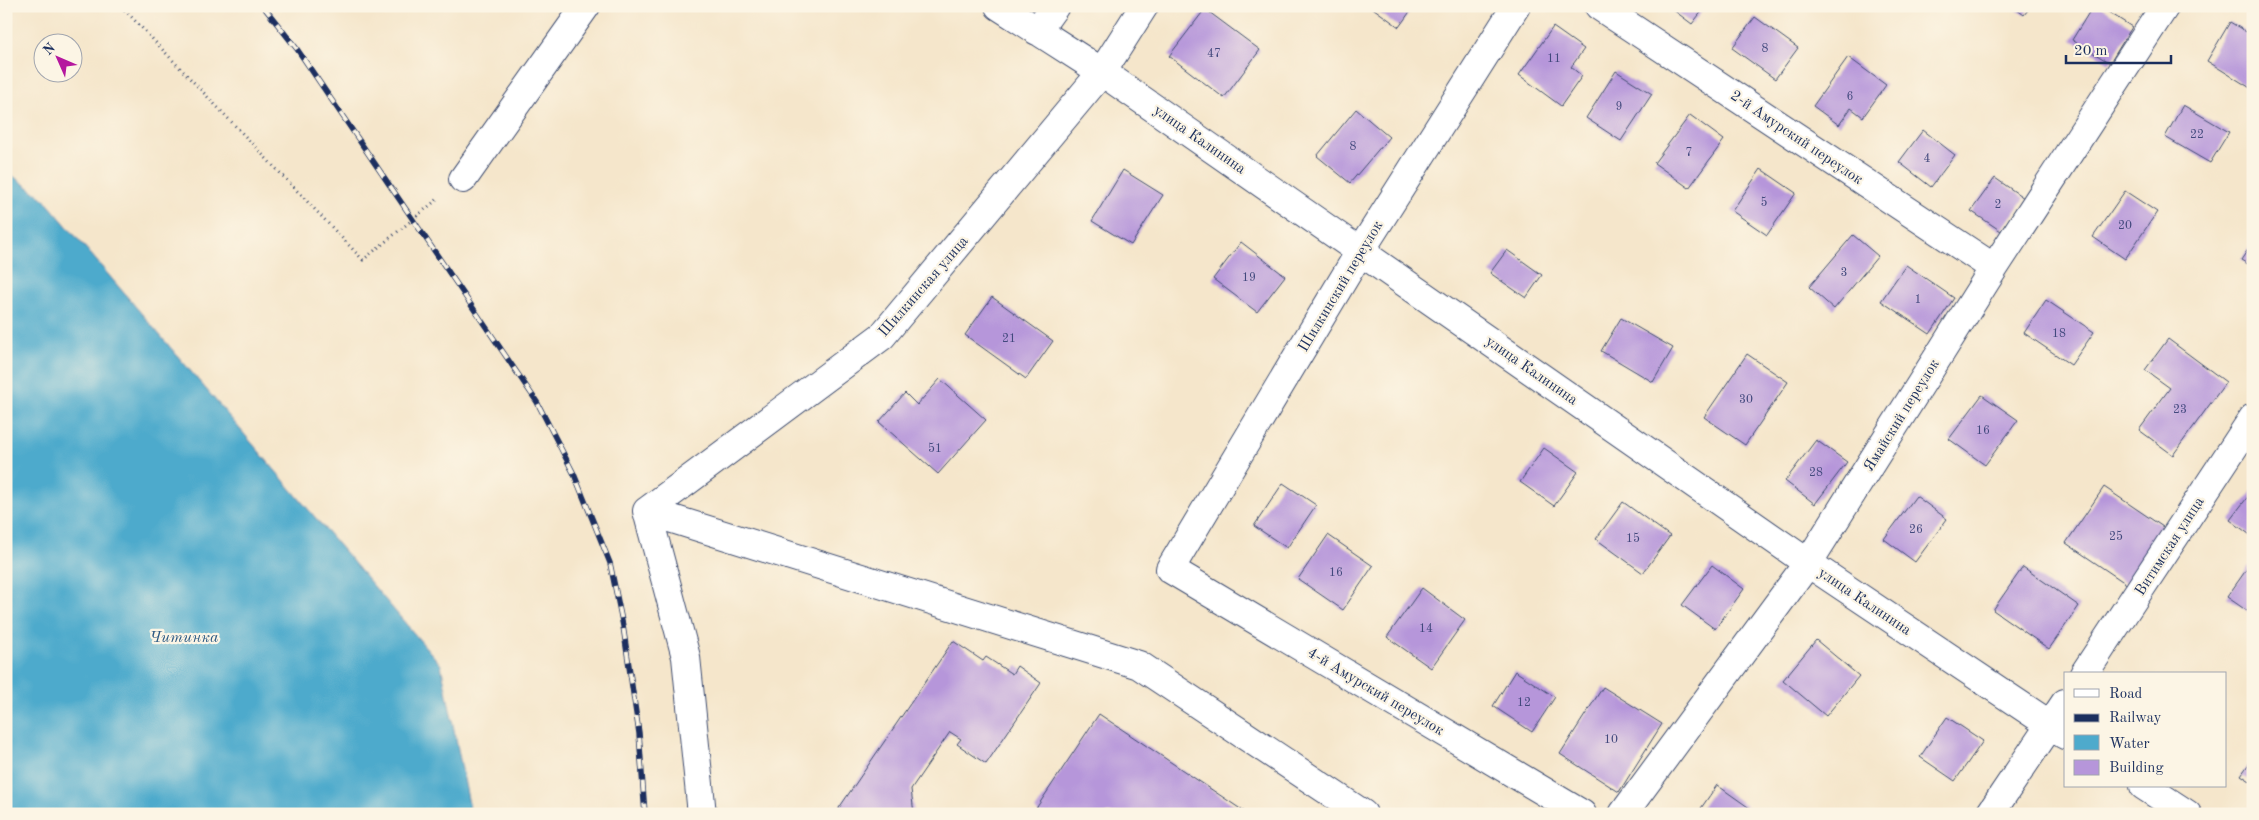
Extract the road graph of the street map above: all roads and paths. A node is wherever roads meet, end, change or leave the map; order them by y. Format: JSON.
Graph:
{"nodes":[{"id":1,"x":121,"y":6,"type":"edge"},
{"id":2,"x":586,"y":6,"type":"edge"},
{"id":3,"x":999,"y":6,"type":"edge"},
{"id":4,"x":1055,"y":6,"type":"edge"},
{"id":5,"x":1144,"y":6,"type":"edge"},
{"id":6,"x":1516,"y":6,"type":"edge"},
{"id":7,"x":1599,"y":6,"type":"edge"},
{"id":8,"x":2165,"y":6,"type":"edge"},
{"id":9,"x":1036,"y":31,"type":"junction"},
{"id":10,"x":1102,"y":72,"type":"junction"},
{"id":11,"x":463,"y":179,"type":"joint"},
{"id":12,"x":1361,"y":250,"type":"junction"},
{"id":13,"x":1994,"y":268,"type":"junction"},
{"id":14,"x":2253,"y":418,"type":"edge"},
{"id":15,"x":647,"y":510,"type":"junction"},
{"id":16,"x":1808,"y":563,"type":"junction"},
{"id":17,"x":1170,"y":569,"type":"joint"},
{"id":18,"x":2085,"y":672,"type":"edge"},
{"id":19,"x":2064,"y":707,"type":"edge"},
{"id":20,"x":2058,"y":730,"type":"edge"},
{"id":21,"x":2147,"y":788,"type":"edge"},
{"id":22,"x":702,"y":814,"type":"edge"},
{"id":23,"x":1363,"y":814,"type":"edge"},
{"id":24,"x":1582,"y":814,"type":"edge"},
{"id":25,"x":1623,"y":814,"type":"edge"},
{"id":26,"x":1990,"y":814,"type":"edge"},
{"id":27,"x":2187,"y":814,"type":"edge"}],
"edges":[{"from":1,"to":11,"type":"path"},
{"from":2,"to":11,"type":"street"},
{"from":3,"to":9,"type":"street","name":"улица Калинина"},
{"from":4,"to":9,"type":"street"},
{"from":5,"to":10,"type":"street","name":"Шилкинская улица"},
{"from":6,"to":12,"type":"street","name":"Шилкинский переулок"},
{"from":7,"to":13,"type":"street","name":"2-й Амурский переулок"},
{"from":8,"to":13,"type":"street","name":"Ямайский переулок"},
{"from":9,"to":10,"type":"street","name":"улица Калинина"},
{"from":10,"to":12,"type":"street","name":"улица Калинина"},
{"from":10,"to":15,"type":"street","name":"Шилкинская улица"},
{"from":12,"to":16,"type":"street","name":"улица Калинина"},
{"from":12,"to":17,"type":"street","name":"Шилкинский переулок"},
{"from":13,"to":16,"type":"street","name":"Ямайский переулок"},
{"from":14,"to":18,"type":"street","name":"Витимская улица"},
{"from":15,"to":22,"type":"street"},
{"from":15,"to":23,"type":"street"},
{"from":16,"to":20,"type":"street","name":"улица Калинина"},
{"from":16,"to":25,"type":"street","name":"Ямайский переулок"},
{"from":17,"to":24,"type":"street","name":"4-й Амурский переулок"},
{"from":19,"to":20,"type":"street"},
{"from":20,"to":26,"type":"street"},
{"from":21,"to":27,"type":"street"}]}
